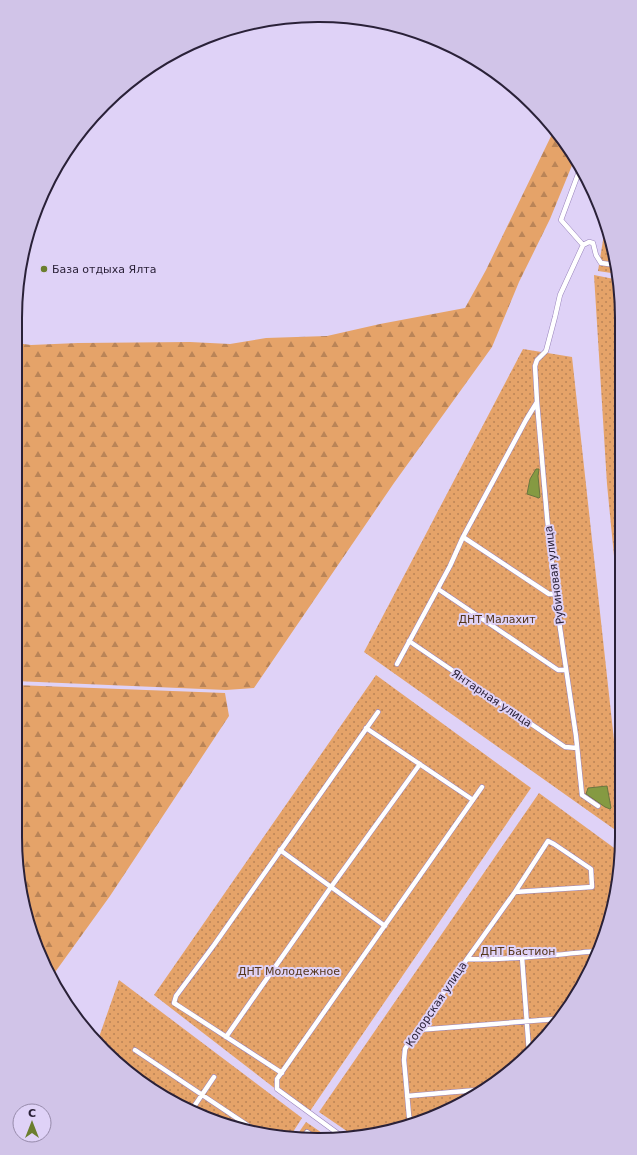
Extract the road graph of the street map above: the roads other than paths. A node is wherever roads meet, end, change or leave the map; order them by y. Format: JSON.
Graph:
{"nodes":[{"id":1,"x":578,"y":175,"type":"edge"},
{"id":2,"x":583,"y":245,"type":"junction"},
{"id":3,"x":609,"y":264,"type":"edge"},
{"id":4,"x":537,"y":402,"type":"junction"},
{"id":5,"x":463,"y":537,"type":"junction"},
{"id":6,"x":438,"y":589,"type":"junction"},
{"id":7,"x":556,"y":594,"type":"junction"},
{"id":8,"x":409,"y":641,"type":"junction"},
{"id":9,"x":397,"y":664,"type":"dead end"},
{"id":10,"x":566,"y":670,"type":"junction"},
{"id":11,"x":378,"y":712,"type":"dead end"},
{"id":12,"x":366,"y":728,"type":"junction"},
{"id":13,"x":577,"y":748,"type":"junction"},
{"id":14,"x":420,"y":764,"type":"junction"},
{"id":15,"x":482,"y":787,"type":"dead end"},
{"id":16,"x":473,"y":800,"type":"junction"},
{"id":17,"x":598,"y":806,"type":"dead end"},
{"id":18,"x":280,"y":850,"type":"junction"},
{"id":19,"x":331,"y":887,"type":"junction"},
{"id":20,"x":515,"y":892,"type":"junction"},
{"id":21,"x":385,"y":926,"type":"junction"},
{"id":22,"x":591,"y":951,"type":"edge"},
{"id":23,"x":522,"y":957,"type":"junction"},
{"id":24,"x":467,"y":959,"type":"junction"},
{"id":25,"x":552,"y":1019,"type":"edge"},
{"id":26,"x":527,"y":1022,"type":"junction"},
{"id":27,"x":417,"y":1030,"type":"junction"},
{"id":28,"x":226,"y":1037,"type":"junction"},
{"id":29,"x":529,"y":1045,"type":"edge"},
{"id":30,"x":135,"y":1050,"type":"dead end"},
{"id":31,"x":282,"y":1073,"type":"junction"},
{"id":32,"x":214,"y":1077,"type":"dead end"},
{"id":33,"x":471,"y":1091,"type":"edge"},
{"id":34,"x":202,"y":1095,"type":"junction"},
{"id":35,"x":407,"y":1096,"type":"junction"},
{"id":36,"x":195,"y":1105,"type":"edge"},
{"id":37,"x":410,"y":1118,"type":"edge"},
{"id":38,"x":245,"y":1124,"type":"edge"},
{"id":39,"x":336,"y":1132,"type":"edge"}],
"edges":[{"from":1,"to":2,"type":"street"},
{"from":2,"to":3,"type":"street"},
{"from":2,"to":4,"type":"street","name":"Рубиновая улица"},
{"from":4,"to":5,"type":"street"},
{"from":4,"to":7,"type":"street","name":"Рубиновая улица"},
{"from":5,"to":6,"type":"street"},
{"from":5,"to":7,"type":"street"},
{"from":6,"to":8,"type":"street"},
{"from":6,"to":10,"type":"street"},
{"from":7,"to":10,"type":"street","name":"Рубиновая улица"},
{"from":8,"to":9,"type":"street"},
{"from":8,"to":13,"type":"street","name":"Янтарная улица"},
{"from":10,"to":13,"type":"street","name":"Рубиновая улица"},
{"from":11,"to":12,"type":"street"},
{"from":12,"to":14,"type":"street"},
{"from":12,"to":18,"type":"street"},
{"from":13,"to":17,"type":"street","name":"Рубиновая улица"},
{"from":14,"to":16,"type":"street"},
{"from":14,"to":19,"type":"street"},
{"from":15,"to":16,"type":"street"},
{"from":16,"to":21,"type":"street"},
{"from":18,"to":19,"type":"street"},
{"from":18,"to":28,"type":"street"},
{"from":19,"to":21,"type":"street"},
{"from":19,"to":28,"type":"street"},
{"from":20,"to":20,"type":"street","name":"Копорская улица"},
{"from":20,"to":24,"type":"street","name":"Копорская улица"},
{"from":21,"to":31,"type":"street"},
{"from":22,"to":23,"type":"street"},
{"from":23,"to":24,"type":"street"},
{"from":23,"to":26,"type":"street"},
{"from":24,"to":27,"type":"street","name":"Копорская улица"},
{"from":25,"to":26,"type":"street"},
{"from":26,"to":27,"type":"street"},
{"from":26,"to":29,"type":"street"},
{"from":27,"to":35,"type":"street","name":"Копорская улица"},
{"from":28,"to":31,"type":"street"},
{"from":30,"to":34,"type":"street"},
{"from":31,"to":39,"type":"street"},
{"from":32,"to":34,"type":"street"},
{"from":33,"to":35,"type":"street"},
{"from":34,"to":36,"type":"street"},
{"from":34,"to":38,"type":"street"},
{"from":35,"to":37,"type":"street","name":"Копорская улица"}]}
